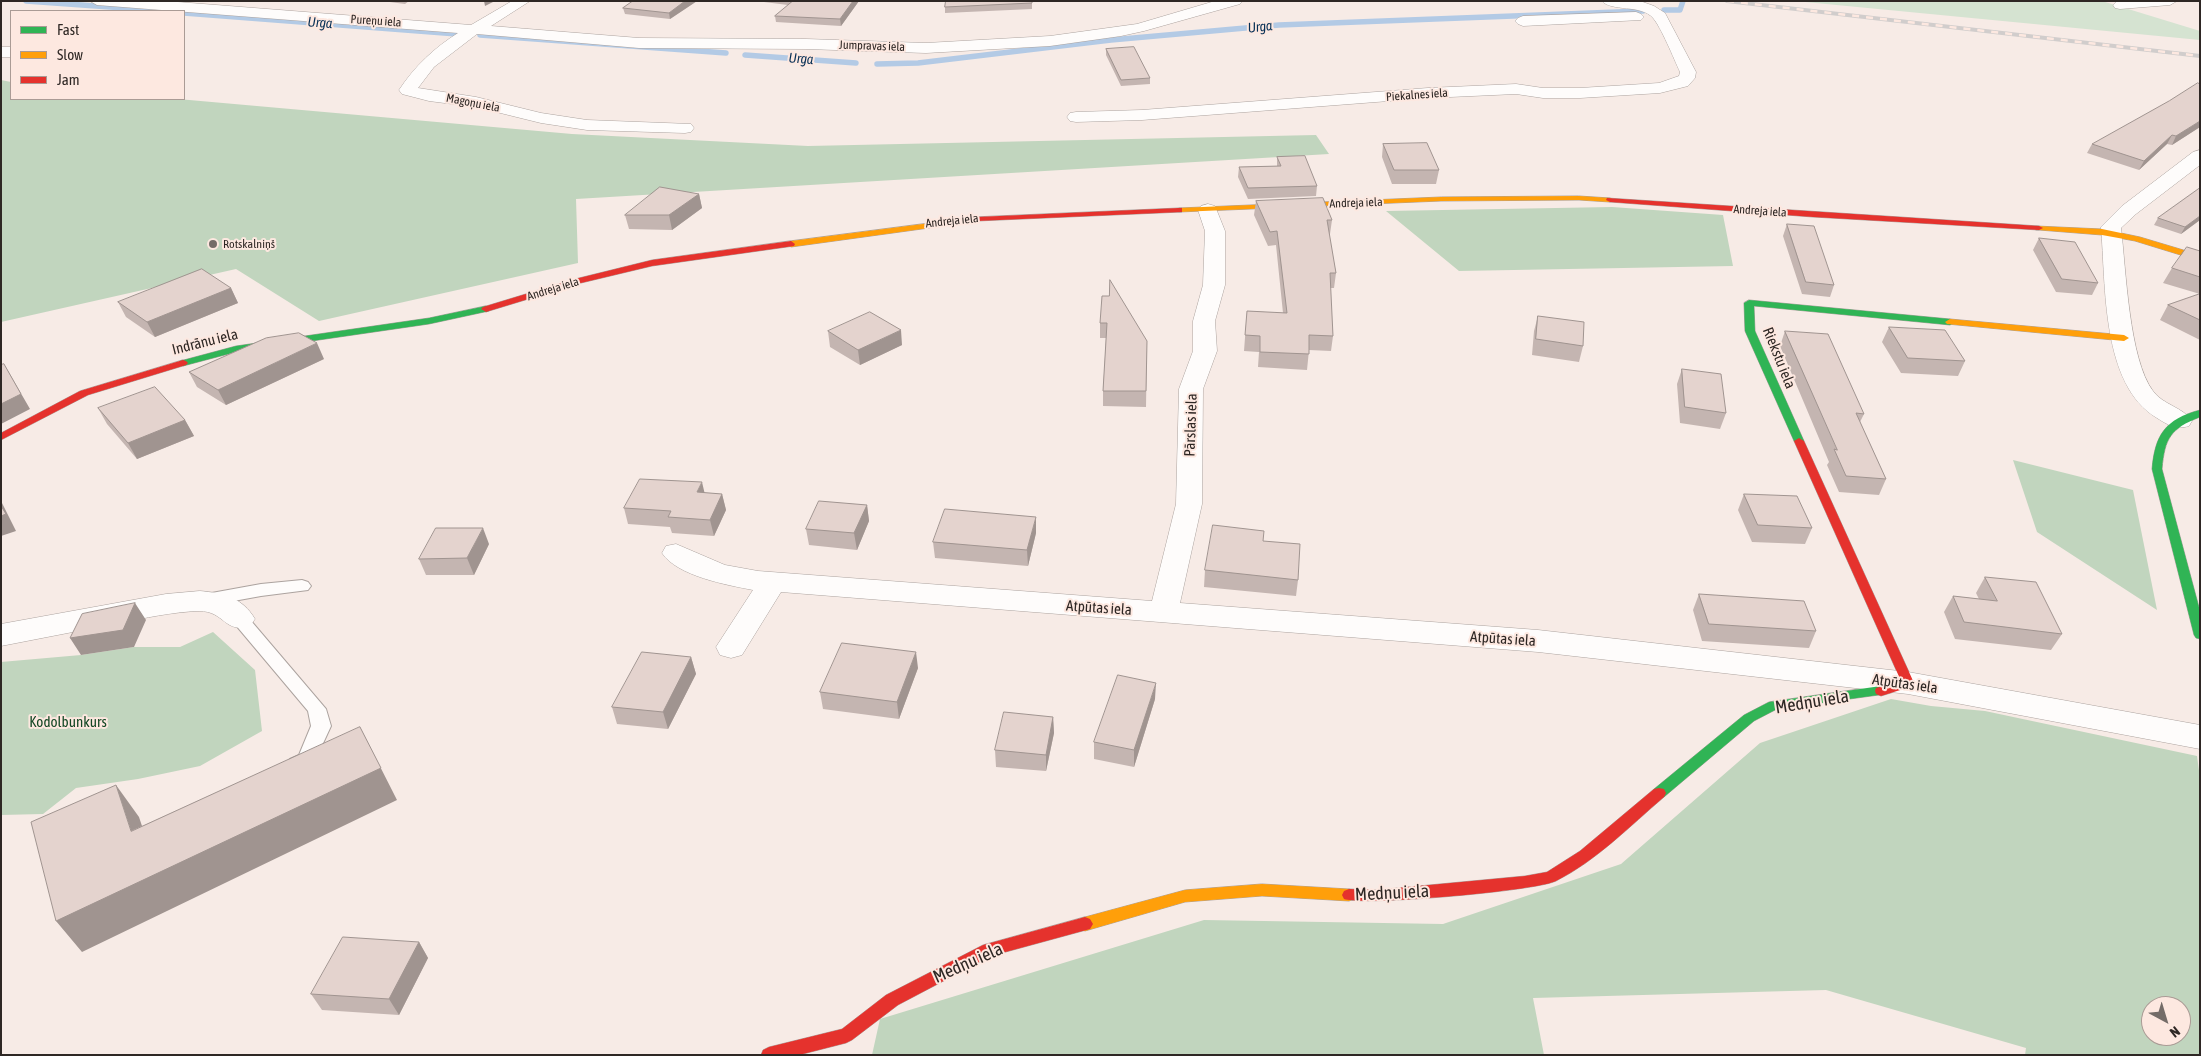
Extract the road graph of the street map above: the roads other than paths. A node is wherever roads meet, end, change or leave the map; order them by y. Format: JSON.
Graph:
{"nodes":[{"id":1,"x":97,"y":1,"type":"edge"},
{"id":2,"x":523,"y":1,"type":"edge"},
{"id":3,"x":1235,"y":1,"type":"edge"},
{"id":4,"x":1609,"y":1,"type":"edge"},
{"id":5,"x":2170,"y":1,"type":"edge"},
{"id":6,"x":2120,"y":5,"type":"dead end"},
{"id":7,"x":1660,"y":16,"type":"junction"},
{"id":8,"x":1523,"y":21,"type":"dead end"},
{"id":9,"x":476,"y":29,"type":"junction"},
{"id":10,"x":1076,"y":117,"type":"dead end"},
{"id":11,"x":685,"y":128,"type":"dead end"},
{"id":12,"x":2200,"y":156,"type":"edge"},
{"id":13,"x":1208,"y":210,"type":"junction"},
{"id":14,"x":2112,"y":234,"type":"junction"},
{"id":15,"x":2200,"y":258,"type":"edge"},
{"id":16,"x":429,"y":321,"type":"joint"},
{"id":17,"x":2124,"y":338,"type":"junction"},
{"id":18,"x":2190,"y":417,"type":"edge"},
{"id":19,"x":1,"y":437,"type":"edge"},
{"id":20,"x":676,"y":553,"type":"dead end"},
{"id":21,"x":786,"y":584,"type":"junction"},
{"id":22,"x":302,"y":586,"type":"dead end"},
{"id":23,"x":200,"y":601,"type":"junction"},
{"id":24,"x":1163,"y":613,"type":"junction"},
{"id":25,"x":240,"y":620,"type":"joint"},
{"id":26,"x":1,"y":635,"type":"edge"},
{"id":27,"x":2200,"y":635,"type":"edge"},
{"id":28,"x":731,"y":647,"type":"dead end"},
{"id":29,"x":1908,"y":683,"type":"junction"},
{"id":30,"x":2200,"y":737,"type":"edge"},
{"id":31,"x":280,"y":772,"type":"edge"},
{"id":32,"x":845,"y":1045,"type":"edge"},
{"id":33,"x":769,"y":1055,"type":"edge"}],
"edges":[{"from":1,"to":9,"type":"street","name":"Pureņu iela"},
{"from":2,"to":9,"type":"street","name":"Magoņu iela"},
{"from":3,"to":9,"type":"street","name":"Jumpravas iela"},
{"from":4,"to":7,"type":"street"},
{"from":5,"to":6,"type":"street"},
{"from":7,"to":8,"type":"street"},
{"from":7,"to":10,"type":"street","name":"Piekalnes iela"},
{"from":9,"to":11,"type":"street","name":"Magoņu iela"},
{"from":12,"to":14,"type":"street"},
{"from":13,"to":14,"type":"street","name":"Andreja iela"},
{"from":13,"to":16,"type":"street","name":"Andreja iela"},
{"from":13,"to":24,"type":"street","name":"Pārslas iela"},
{"from":14,"to":15,"type":"street","name":"Andreja iela"},
{"from":14,"to":17,"type":"street"},
{"from":16,"to":19,"type":"street","name":"Indrānu iela"},
{"from":17,"to":18,"type":"street"},
{"from":17,"to":29,"type":"street","name":"Riekstu iela"},
{"from":18,"to":27,"type":"street"},
{"from":20,"to":21,"type":"street","name":"Atpūtas iela"},
{"from":21,"to":24,"type":"street","name":"Atpūtas iela"},
{"from":21,"to":28,"type":"street"},
{"from":22,"to":23,"type":"lane"},
{"from":23,"to":25,"type":"street"},
{"from":23,"to":26,"type":"street"},
{"from":24,"to":29,"type":"street","name":"Atpūtas iela"},
{"from":25,"to":31,"type":"lane"},
{"from":29,"to":30,"type":"street","name":"Atpūtas iela"},
{"from":29,"to":32,"type":"street","name":"Medņu iela"},
{"from":32,"to":33,"type":"street","name":"Medņu iela"}]}
